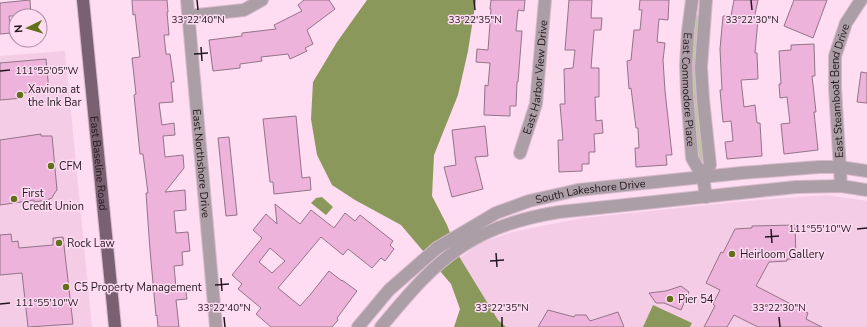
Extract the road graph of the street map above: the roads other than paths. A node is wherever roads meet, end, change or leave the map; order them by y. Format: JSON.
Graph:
{"nodes":[{"id":1,"x":83,"y":0,"type":"edge"},
{"id":2,"x":187,"y":0,"type":"edge"},
{"id":3,"x":262,"y":0,"type":"edge"},
{"id":4,"x":545,"y":0,"type":"edge"},
{"id":5,"x":692,"y":0,"type":"edge"},
{"id":6,"x":706,"y":0,"type":"edge"},
{"id":7,"x":861,"y":0,"type":"edge"},
{"id":8,"x":188,"y":16,"type":"junction"},
{"id":9,"x":520,"y":152,"type":"dead end"},
{"id":10,"x":840,"y":167,"type":"junction"},
{"id":11,"x":867,"y":171,"type":"edge"},
{"id":12,"x":703,"y":177,"type":"junction"},
{"id":13,"x":841,"y":186,"type":"junction"},
{"id":14,"x":867,"y":190,"type":"edge"},
{"id":15,"x":706,"y":197,"type":"junction"},
{"id":16,"x":460,"y":240,"type":"junction"},
{"id":17,"x":115,"y":327,"type":"edge"},
{"id":18,"x":216,"y":327,"type":"edge"},
{"id":19,"x":358,"y":327,"type":"edge"},
{"id":20,"x":381,"y":327,"type":"edge"}],
"edges":[{"from":1,"to":17,"type":"main road","name":"East Baseline Road"},
{"from":2,"to":8,"type":"street","name":"East Northshore Drive"},
{"from":3,"to":8,"type":"street"},
{"from":4,"to":9,"type":"street","name":"East Harbor View Drive"},
{"from":5,"to":12,"type":"street","name":"East Commodore Place"},
{"from":6,"to":12,"type":"street","name":"East Commodore Place"},
{"from":7,"to":10,"type":"street","name":"East Steamboat Bend Drive"},
{"from":8,"to":18,"type":"street","name":"East Northshore Drive"},
{"from":10,"to":11,"type":"street","name":"South Lakeshore Drive"},
{"from":10,"to":12,"type":"street","name":"South Lakeshore Drive"},
{"from":10,"to":13,"type":"street","name":"East Steamboat Bend Drive"},
{"from":12,"to":15,"type":"street","name":"East Commodore Place"},
{"from":12,"to":16,"type":"street","name":"South Lakeshore Drive"},
{"from":13,"to":14,"type":"street","name":"South Lakeshore Drive"},
{"from":13,"to":15,"type":"street","name":"South Lakeshore Drive"},
{"from":15,"to":16,"type":"street","name":"South Lakeshore Drive"},
{"from":16,"to":19,"type":"street","name":"South Lakeshore Drive"},
{"from":16,"to":20,"type":"street","name":"South Lakeshore Drive"}]}
